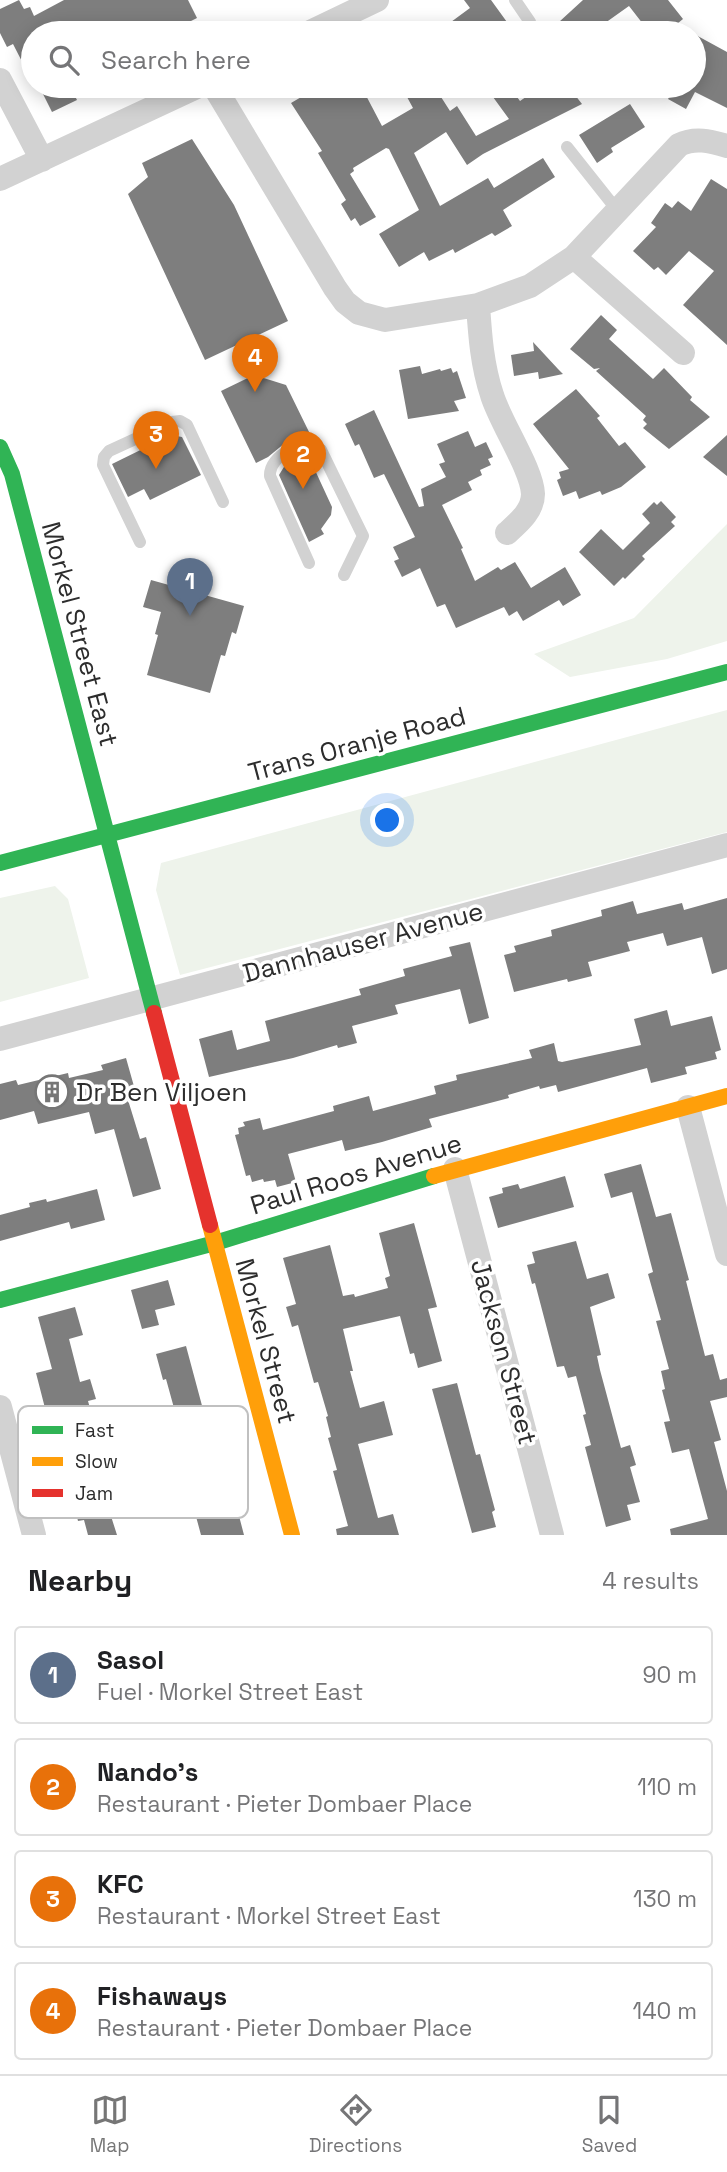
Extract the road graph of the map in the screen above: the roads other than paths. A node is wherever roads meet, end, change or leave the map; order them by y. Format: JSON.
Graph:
{"nodes":[{"id":1,"x":377,"y":0,"type":"edge"},
{"id":2,"x":515,"y":0,"type":"edge"},
{"id":3,"x":333,"y":21,"type":"edge"},
{"id":4,"x":529,"y":21,"type":"edge"},
{"id":5,"x":0,"y":80,"type":"edge"},
{"id":6,"x":174,"y":98,"type":"edge"},
{"id":7,"x":221,"y":98,"type":"edge"},
{"id":8,"x":727,"y":146,"type":"edge"},
{"id":9,"x":567,"y":147,"type":"dead end"},
{"id":10,"x":42,"y":160,"type":"junction"},
{"id":11,"x":0,"y":179,"type":"edge"},
{"id":12,"x":617,"y":210,"type":"junction"},
{"id":13,"x":574,"y":257,"type":"junction"},
{"id":14,"x":478,"y":304,"type":"junction"},
{"id":15,"x":683,"y":353,"type":"dead end"},
{"id":16,"x":0,"y":447,"type":"edge"},
{"id":17,"x":223,"y":502,"type":"dead end"},
{"id":18,"x":507,"y":533,"type":"dead end"},
{"id":19,"x":139,"y":542,"type":"dead end"},
{"id":20,"x":309,"y":563,"type":"dead end"},
{"id":21,"x":344,"y":575,"type":"dead end"},
{"id":22,"x":727,"y":673,"type":"edge"},
{"id":23,"x":107,"y":835,"type":"junction"},
{"id":24,"x":727,"y":845,"type":"edge"},
{"id":25,"x":0,"y":863,"type":"edge"},
{"id":26,"x":150,"y":998,"type":"junction"},
{"id":27,"x":0,"y":1039,"type":"edge"},
{"id":28,"x":727,"y":1096,"type":"edge"},
{"id":29,"x":688,"y":1107,"type":"junction"},
{"id":30,"x":455,"y":1169,"type":"junction"},
{"id":31,"x":215,"y":1243,"type":"junction"},
{"id":32,"x":727,"y":1254,"type":"edge"},
{"id":33,"x":0,"y":1300,"type":"edge"},
{"id":34,"x":0,"y":1406,"type":"edge"},
{"id":35,"x":18,"y":1474,"type":"edge"},
{"id":36,"x":30,"y":1518,"type":"edge"},
{"id":37,"x":34,"y":1535,"type":"edge"},
{"id":38,"x":292,"y":1535,"type":"edge"},
{"id":39,"x":552,"y":1535,"type":"edge"}],
"edges":[{"from":1,"to":3,"type":"street"},
{"from":2,"to":4,"type":"lane"},
{"from":5,"to":10,"type":"street"},
{"from":6,"to":10,"type":"street"},
{"from":7,"to":14,"type":"street"},
{"from":8,"to":12,"type":"street"},
{"from":9,"to":12,"type":"lane"},
{"from":10,"to":11,"type":"street"},
{"from":12,"to":13,"type":"street"},
{"from":13,"to":14,"type":"street"},
{"from":13,"to":15,"type":"street"},
{"from":14,"to":18,"type":"street"},
{"from":16,"to":23,"type":"street","name":"Morkel Street East"},
{"from":17,"to":19,"type":"lane"},
{"from":20,"to":21,"type":"lane"},
{"from":22,"to":23,"type":"street","name":"Trans Oranje Road"},
{"from":23,"to":25,"type":"street","name":"Trans Oranje Road"},
{"from":23,"to":26,"type":"street","name":"Morkel Street"},
{"from":24,"to":26,"type":"street","name":"Dannhauser Avenue"},
{"from":26,"to":27,"type":"street","name":"Dannhauser Avenue"},
{"from":26,"to":31,"type":"street","name":"Morkel Street"},
{"from":28,"to":29,"type":"street","name":"Paul Roos Avenue"},
{"from":29,"to":30,"type":"street","name":"Paul Roos Avenue"},
{"from":29,"to":32,"type":"street"},
{"from":30,"to":31,"type":"street","name":"Paul Roos Avenue"},
{"from":30,"to":39,"type":"street","name":"Jackson Street"},
{"from":31,"to":33,"type":"street","name":"Paul Roos Avenue"},
{"from":31,"to":38,"type":"street","name":"Morkel Street"},
{"from":34,"to":35,"type":"street"},
{"from":36,"to":37,"type":"street"}]}
